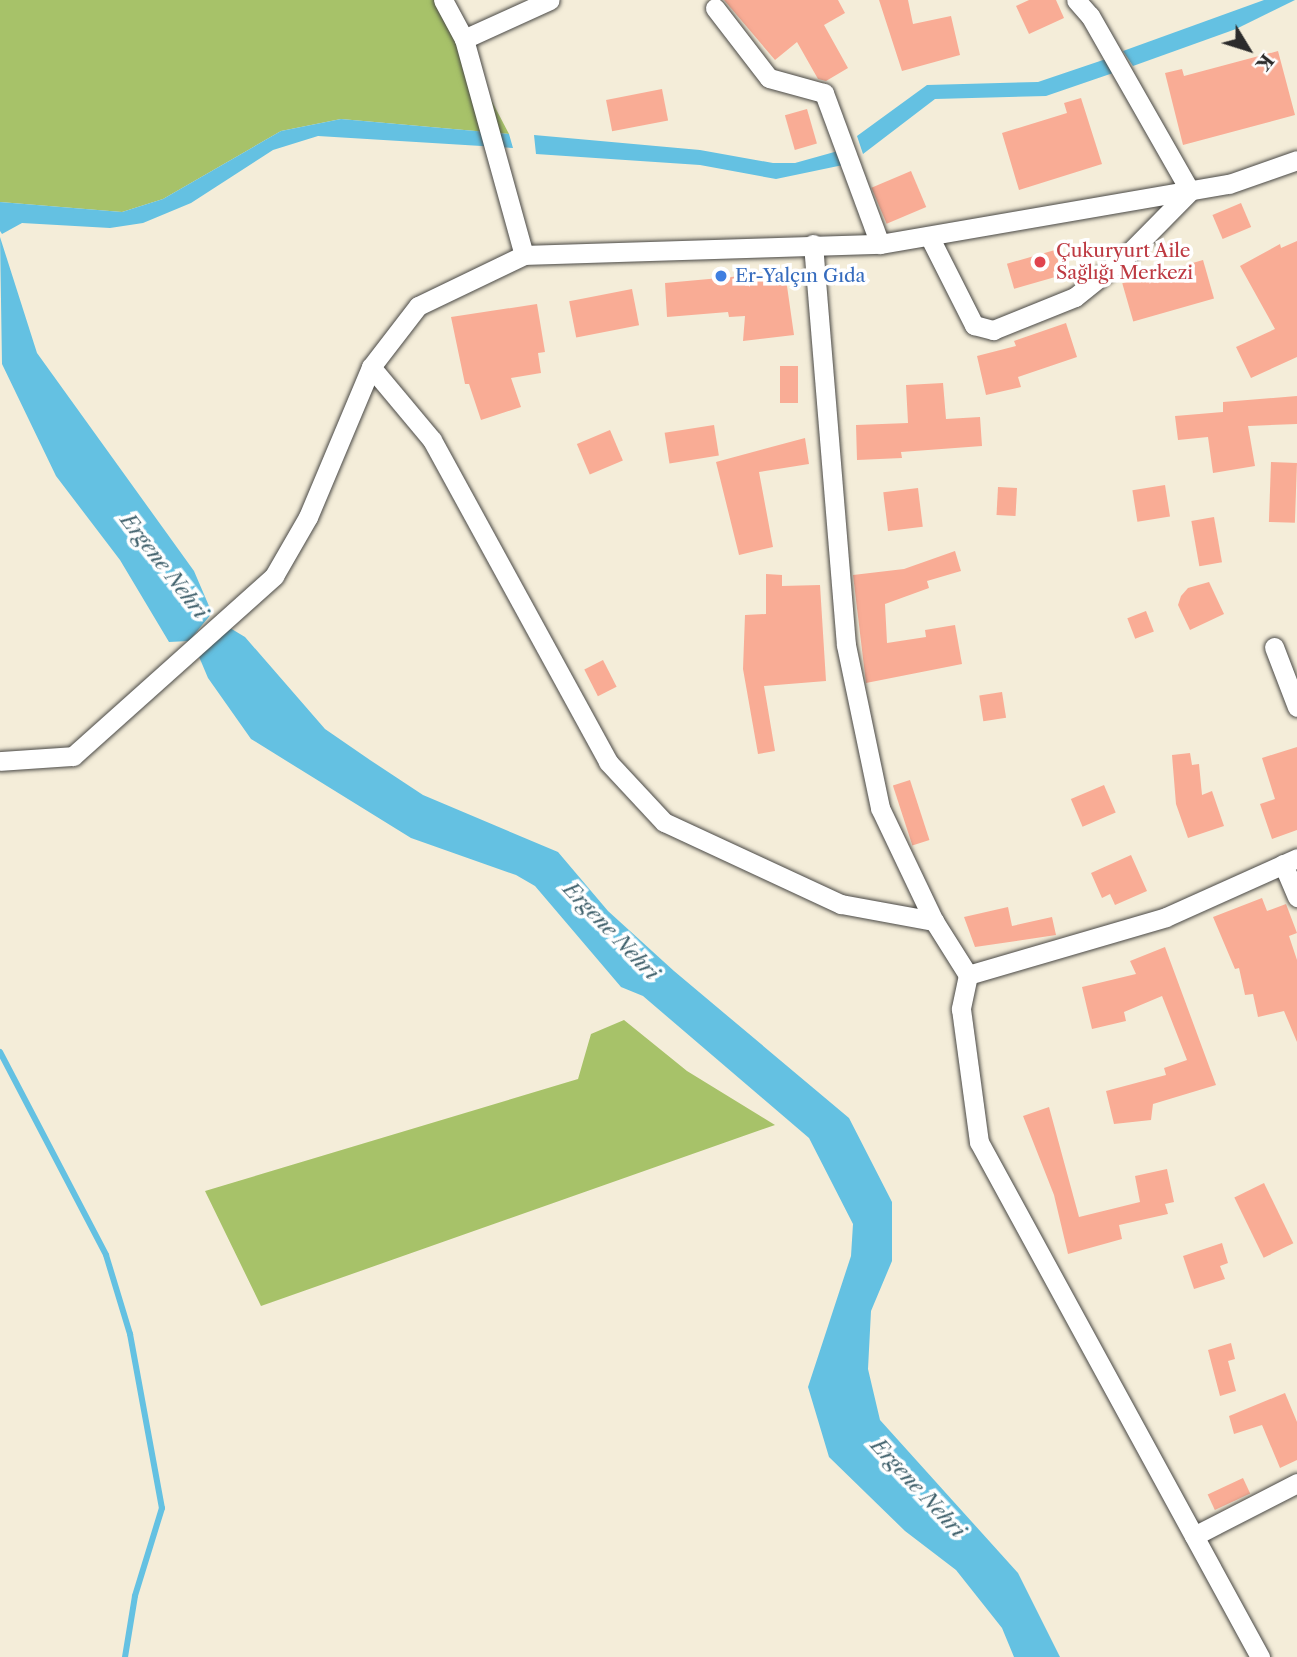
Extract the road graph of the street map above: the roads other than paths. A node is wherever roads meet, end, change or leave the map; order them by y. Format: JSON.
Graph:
{"nodes":[{"id":1,"x":443,"y":0,"type":"edge"},
{"id":2,"x":550,"y":0,"type":"edge"},
{"id":3,"x":1076,"y":0,"type":"edge"},
{"id":4,"x":715,"y":8,"type":"dead end"},
{"id":5,"x":464,"y":39,"type":"junction"},
{"id":6,"x":1297,"y":160,"type":"edge"},
{"id":7,"x":1190,"y":191,"type":"junction"},
{"id":8,"x":929,"y":236,"type":"junction"},
{"id":9,"x":813,"y":244,"type":"junction"},
{"id":10,"x":880,"y":244,"type":"junction"},
{"id":11,"x":524,"y":255,"type":"junction"},
{"id":12,"x":370,"y":367,"type":"junction"},
{"id":13,"x":1274,"y":647,"type":"dead end"},
{"id":14,"x":1297,"y":707,"type":"edge"},
{"id":15,"x":0,"y":761,"type":"edge"},
{"id":16,"x":1290,"y":861,"type":"edge"},
{"id":17,"x":1297,"y":897,"type":"edge"},
{"id":18,"x":934,"y":921,"type":"junction"},
{"id":19,"x":968,"y":975,"type":"junction"},
{"id":20,"x":1297,"y":1483,"type":"edge"},
{"id":21,"x":1194,"y":1536,"type":"junction"},
{"id":22,"x":1260,"y":1657,"type":"edge"}],
"edges":[{"from":1,"to":5,"type":"street"},
{"from":2,"to":5,"type":"street"},
{"from":3,"to":7,"type":"street"},
{"from":4,"to":10,"type":"street"},
{"from":5,"to":11,"type":"street"},
{"from":6,"to":7,"type":"street"},
{"from":7,"to":8,"type":"street"},
{"from":7,"to":8,"type":"street"},
{"from":8,"to":10,"type":"street"},
{"from":9,"to":10,"type":"street"},
{"from":9,"to":11,"type":"street"},
{"from":9,"to":18,"type":"street"},
{"from":11,"to":12,"type":"street"},
{"from":12,"to":15,"type":"street"},
{"from":12,"to":18,"type":"street"},
{"from":13,"to":14,"type":"street"},
{"from":16,"to":17,"type":"street"},
{"from":16,"to":19,"type":"street"},
{"from":18,"to":19,"type":"street"},
{"from":19,"to":21,"type":"street"},
{"from":20,"to":21,"type":"street"},
{"from":21,"to":22,"type":"street"}]}
